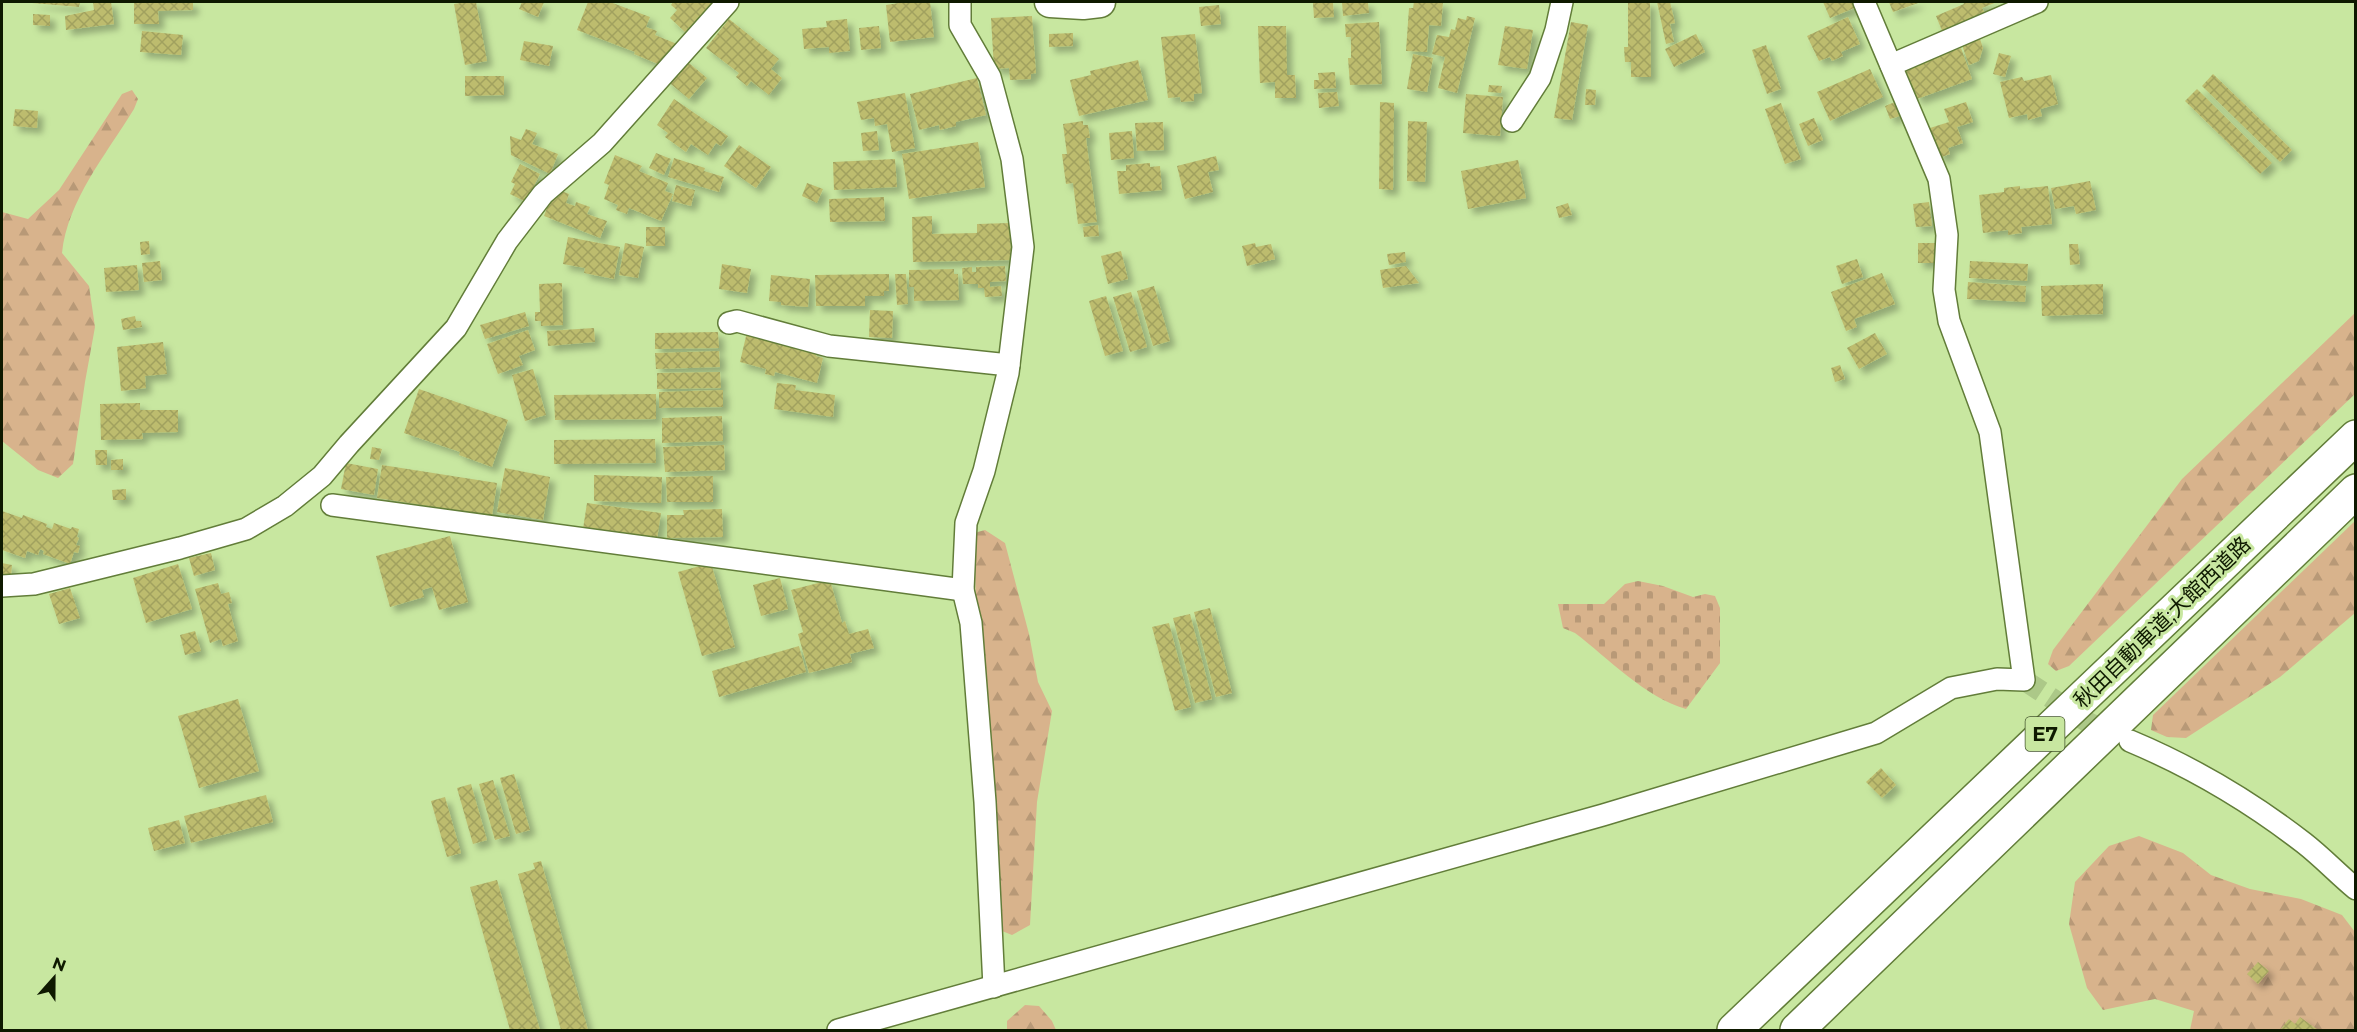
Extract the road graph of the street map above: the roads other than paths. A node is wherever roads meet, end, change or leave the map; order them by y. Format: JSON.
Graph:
{"nodes":[{"id":1,"x":728,"y":2,"type":"edge"},
{"id":2,"x":960,"y":2,"type":"edge"},
{"id":3,"x":1050,"y":2,"type":"edge"},
{"id":4,"x":1100,"y":2,"type":"edge"},
{"id":5,"x":1562,"y":2,"type":"edge"},
{"id":6,"x":1864,"y":2,"type":"edge"},
{"id":7,"x":2037,"y":2,"type":"edge"},
{"id":8,"x":1891,"y":65,"type":"junction"},
{"id":9,"x":1512,"y":121,"type":"dead end"},
{"id":10,"x":729,"y":323,"type":"dead end"},
{"id":11,"x":1009,"y":365,"type":"junction"},
{"id":12,"x":2355,"y":436,"type":"edge"},
{"id":13,"x":2355,"y":491,"type":"edge"},
{"id":14,"x":332,"y":504,"type":"dead end"},
{"id":15,"x":2,"y":586,"type":"edge"},
{"id":16,"x":963,"y":590,"type":"junction"},
{"id":17,"x":2130,"y":741,"type":"tunnel mouth"},
{"id":18,"x":2355,"y":889,"type":"edge"},
{"id":19,"x":994,"y":987,"type":"junction"},
{"id":20,"x":838,"y":1030,"type":"edge"},
{"id":21,"x":1734,"y":1030,"type":"edge"},
{"id":22,"x":1797,"y":1030,"type":"edge"}],
"edges":[{"from":1,"to":15,"type":"street"},
{"from":2,"to":11,"type":"street"},
{"from":3,"to":4,"type":"main road"},
{"from":5,"to":9,"type":"street"},
{"from":6,"to":8,"type":"street"},
{"from":7,"to":8,"type":"street"},
{"from":8,"to":19,"type":"street"},
{"from":10,"to":11,"type":"street"},
{"from":11,"to":16,"type":"street"},
{"from":12,"to":21,"type":"highway","name":"秋田自動車道;大館西道路","number":"E7"},
{"from":13,"to":22,"type":"highway","name":"秋田自動車道;大館西道路","number":"E7"},
{"from":14,"to":16,"type":"street"},
{"from":16,"to":19,"type":"street"},
{"from":17,"to":18,"type":"street"},
{"from":19,"to":20,"type":"street"}]}
